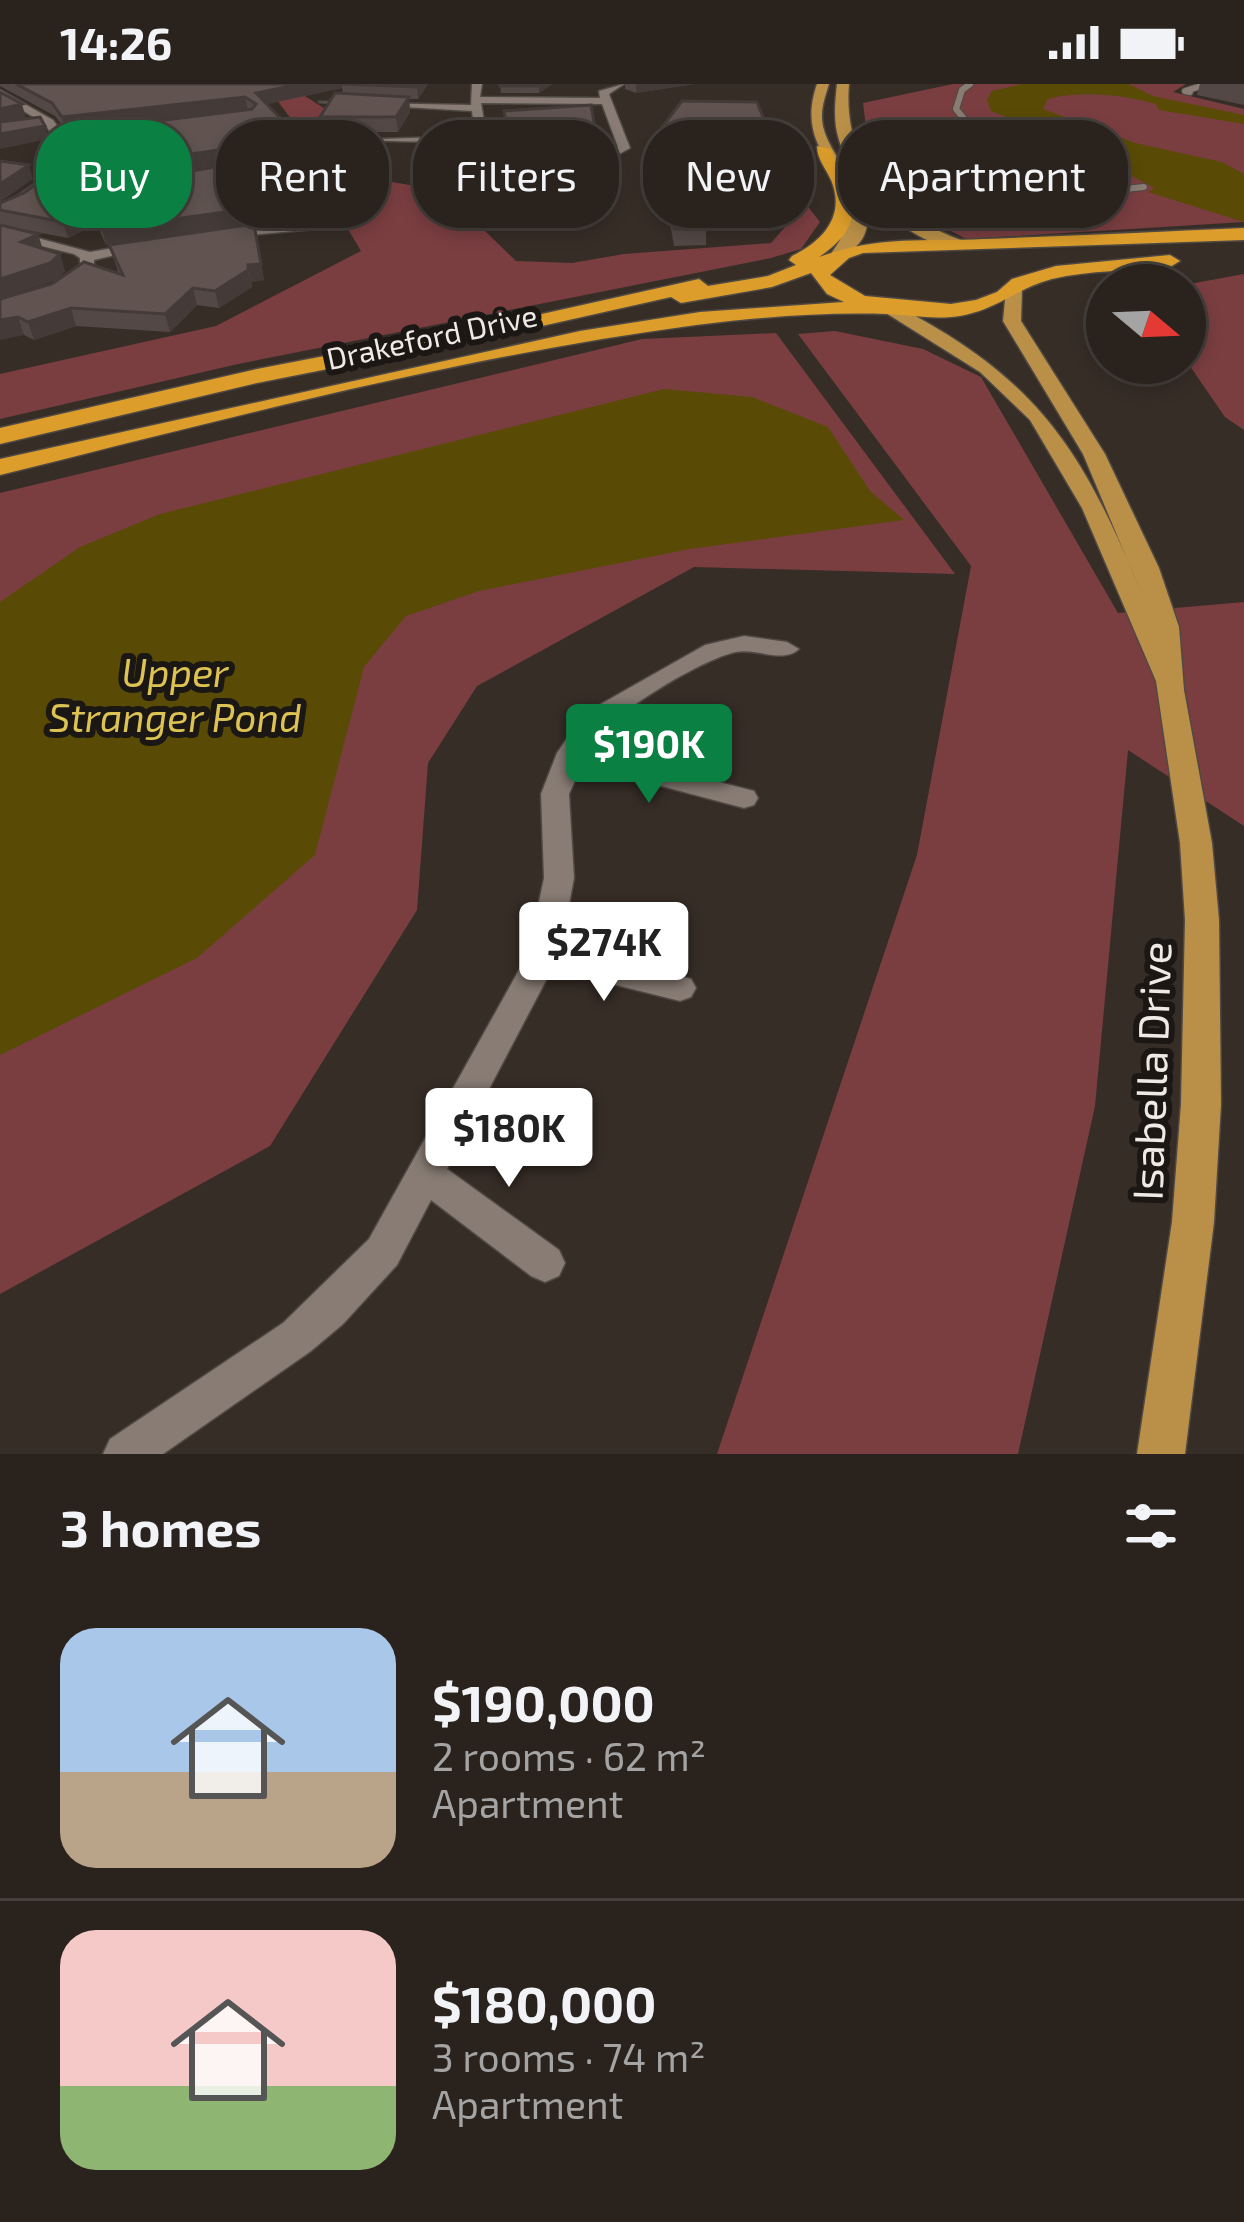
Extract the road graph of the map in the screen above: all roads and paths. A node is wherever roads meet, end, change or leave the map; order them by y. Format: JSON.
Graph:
{"nodes":[{"id":1,"x":477,"y":84,"type":"edge"},
{"id":2,"x":619,"y":84,"type":"edge"},
{"id":3,"x":970,"y":84,"type":"edge"},
{"id":4,"x":1214,"y":84,"type":"edge"},
{"id":5,"x":1,"y":87,"type":"edge"},
{"id":6,"x":845,"y":89,"type":"edge"},
{"id":7,"x":820,"y":90,"type":"edge"},
{"id":8,"x":1190,"y":92,"type":"dead end"},
{"id":9,"x":606,"y":101,"type":"junction"},
{"id":10,"x":324,"y":102,"type":"edge"},
{"id":11,"x":476,"y":104,"type":"junction"},
{"id":12,"x":46,"y":120,"type":"edge"},
{"id":13,"x":478,"y":120,"type":"edge"},
{"id":14,"x":613,"y":120,"type":"edge"},
{"id":15,"x":965,"y":120,"type":"edge"},
{"id":16,"x":36,"y":124,"type":"edge"},
{"id":17,"x":24,"y":126,"type":"edge"},
{"id":18,"x":823,"y":149,"type":"junction"},
{"id":19,"x":1144,"y":188,"type":"dead end"},
{"id":20,"x":36,"y":189,"type":"edge"},
{"id":21,"x":1128,"y":190,"type":"edge"},
{"id":22,"x":0,"y":213,"type":"edge"},
{"id":23,"x":291,"y":228,"type":"edge"},
{"id":24,"x":0,"y":232,"type":"edge"},
{"id":25,"x":1244,"y":233,"type":"edge"},
{"id":26,"x":193,"y":238,"type":"edge"},
{"id":27,"x":170,"y":242,"type":"edge"},
{"id":28,"x":961,"y":246,"type":"junction"},
{"id":29,"x":1244,"y":255,"type":"edge"},
{"id":30,"x":836,"y":256,"type":"junction"},
{"id":31,"x":87,"y":257,"type":"junction"},
{"id":32,"x":72,"y":282,"type":"edge"},
{"id":33,"x":1017,"y":286,"type":"junction"},
{"id":34,"x":885,"y":308,"type":"junction"},
{"id":35,"x":533,"y":322,"type":"junction"},
{"id":36,"x":0,"y":436,"type":"edge"},
{"id":37,"x":0,"y":467,"type":"edge"},
{"id":38,"x":787,"y":649,"type":"dead end"},
{"id":39,"x":1170,"y":690,"type":"junction"},
{"id":40,"x":570,"y":753,"type":"junction"},
{"id":41,"x":744,"y":798,"type":"dead end"},
{"id":42,"x":544,"y":955,"type":"junction"},
{"id":43,"x":680,"y":988,"type":"dead end"},
{"id":44,"x":428,"y":1176,"type":"junction"},
{"id":45,"x":545,"y":1263,"type":"dead end"},
{"id":46,"x":125,"y":1454,"type":"edge"},
{"id":47,"x":1161,"y":1454,"type":"edge"}],
"edges":[{"from":1,"to":11,"type":"street"},
{"from":2,"to":9,"type":"street"},
{"from":3,"to":15,"type":"lane"},
{"from":4,"to":8,"type":"lane"},
{"from":5,"to":12,"type":"street"},
{"from":6,"to":28,"type":"main road"},
{"from":7,"to":18,"type":"main road"},
{"from":9,"to":11,"type":"street"},
{"from":9,"to":14,"type":"street"},
{"from":10,"to":11,"type":"street"},
{"from":11,"to":13,"type":"street"},
{"from":16,"to":17,"type":"street"},
{"from":18,"to":30,"type":"main road"},
{"from":18,"to":35,"type":"highway"},
{"from":19,"to":21,"type":"lane"},
{"from":20,"to":22,"type":"street"},
{"from":23,"to":26,"type":"street"},
{"from":24,"to":31,"type":"street"},
{"from":25,"to":28,"type":"highway"},
{"from":27,"to":31,"type":"street"},
{"from":28,"to":30,"type":"highway","name":"Drakeford Drive"},
{"from":28,"to":33,"type":"highway"},
{"from":29,"to":33,"type":"highway"},
{"from":30,"to":34,"type":"highway"},
{"from":30,"to":35,"type":"highway","name":"Drakeford Drive"},
{"from":31,"to":32,"type":"street"},
{"from":33,"to":34,"type":"highway","name":"Drakeford Drive"},
{"from":33,"to":39,"type":"main road","name":"Isabella Drive"},
{"from":34,"to":37,"type":"highway","name":"Drakeford Drive"},
{"from":34,"to":39,"type":"main road","name":"Isabella Drive"},
{"from":35,"to":36,"type":"highway","name":"Drakeford Drive"},
{"from":38,"to":40,"type":"street"},
{"from":39,"to":47,"type":"main road","name":"Isabella Drive"},
{"from":40,"to":41,"type":"street"},
{"from":40,"to":42,"type":"street"},
{"from":42,"to":43,"type":"street"},
{"from":42,"to":44,"type":"street"},
{"from":44,"to":45,"type":"street"},
{"from":44,"to":46,"type":"street"}]}
